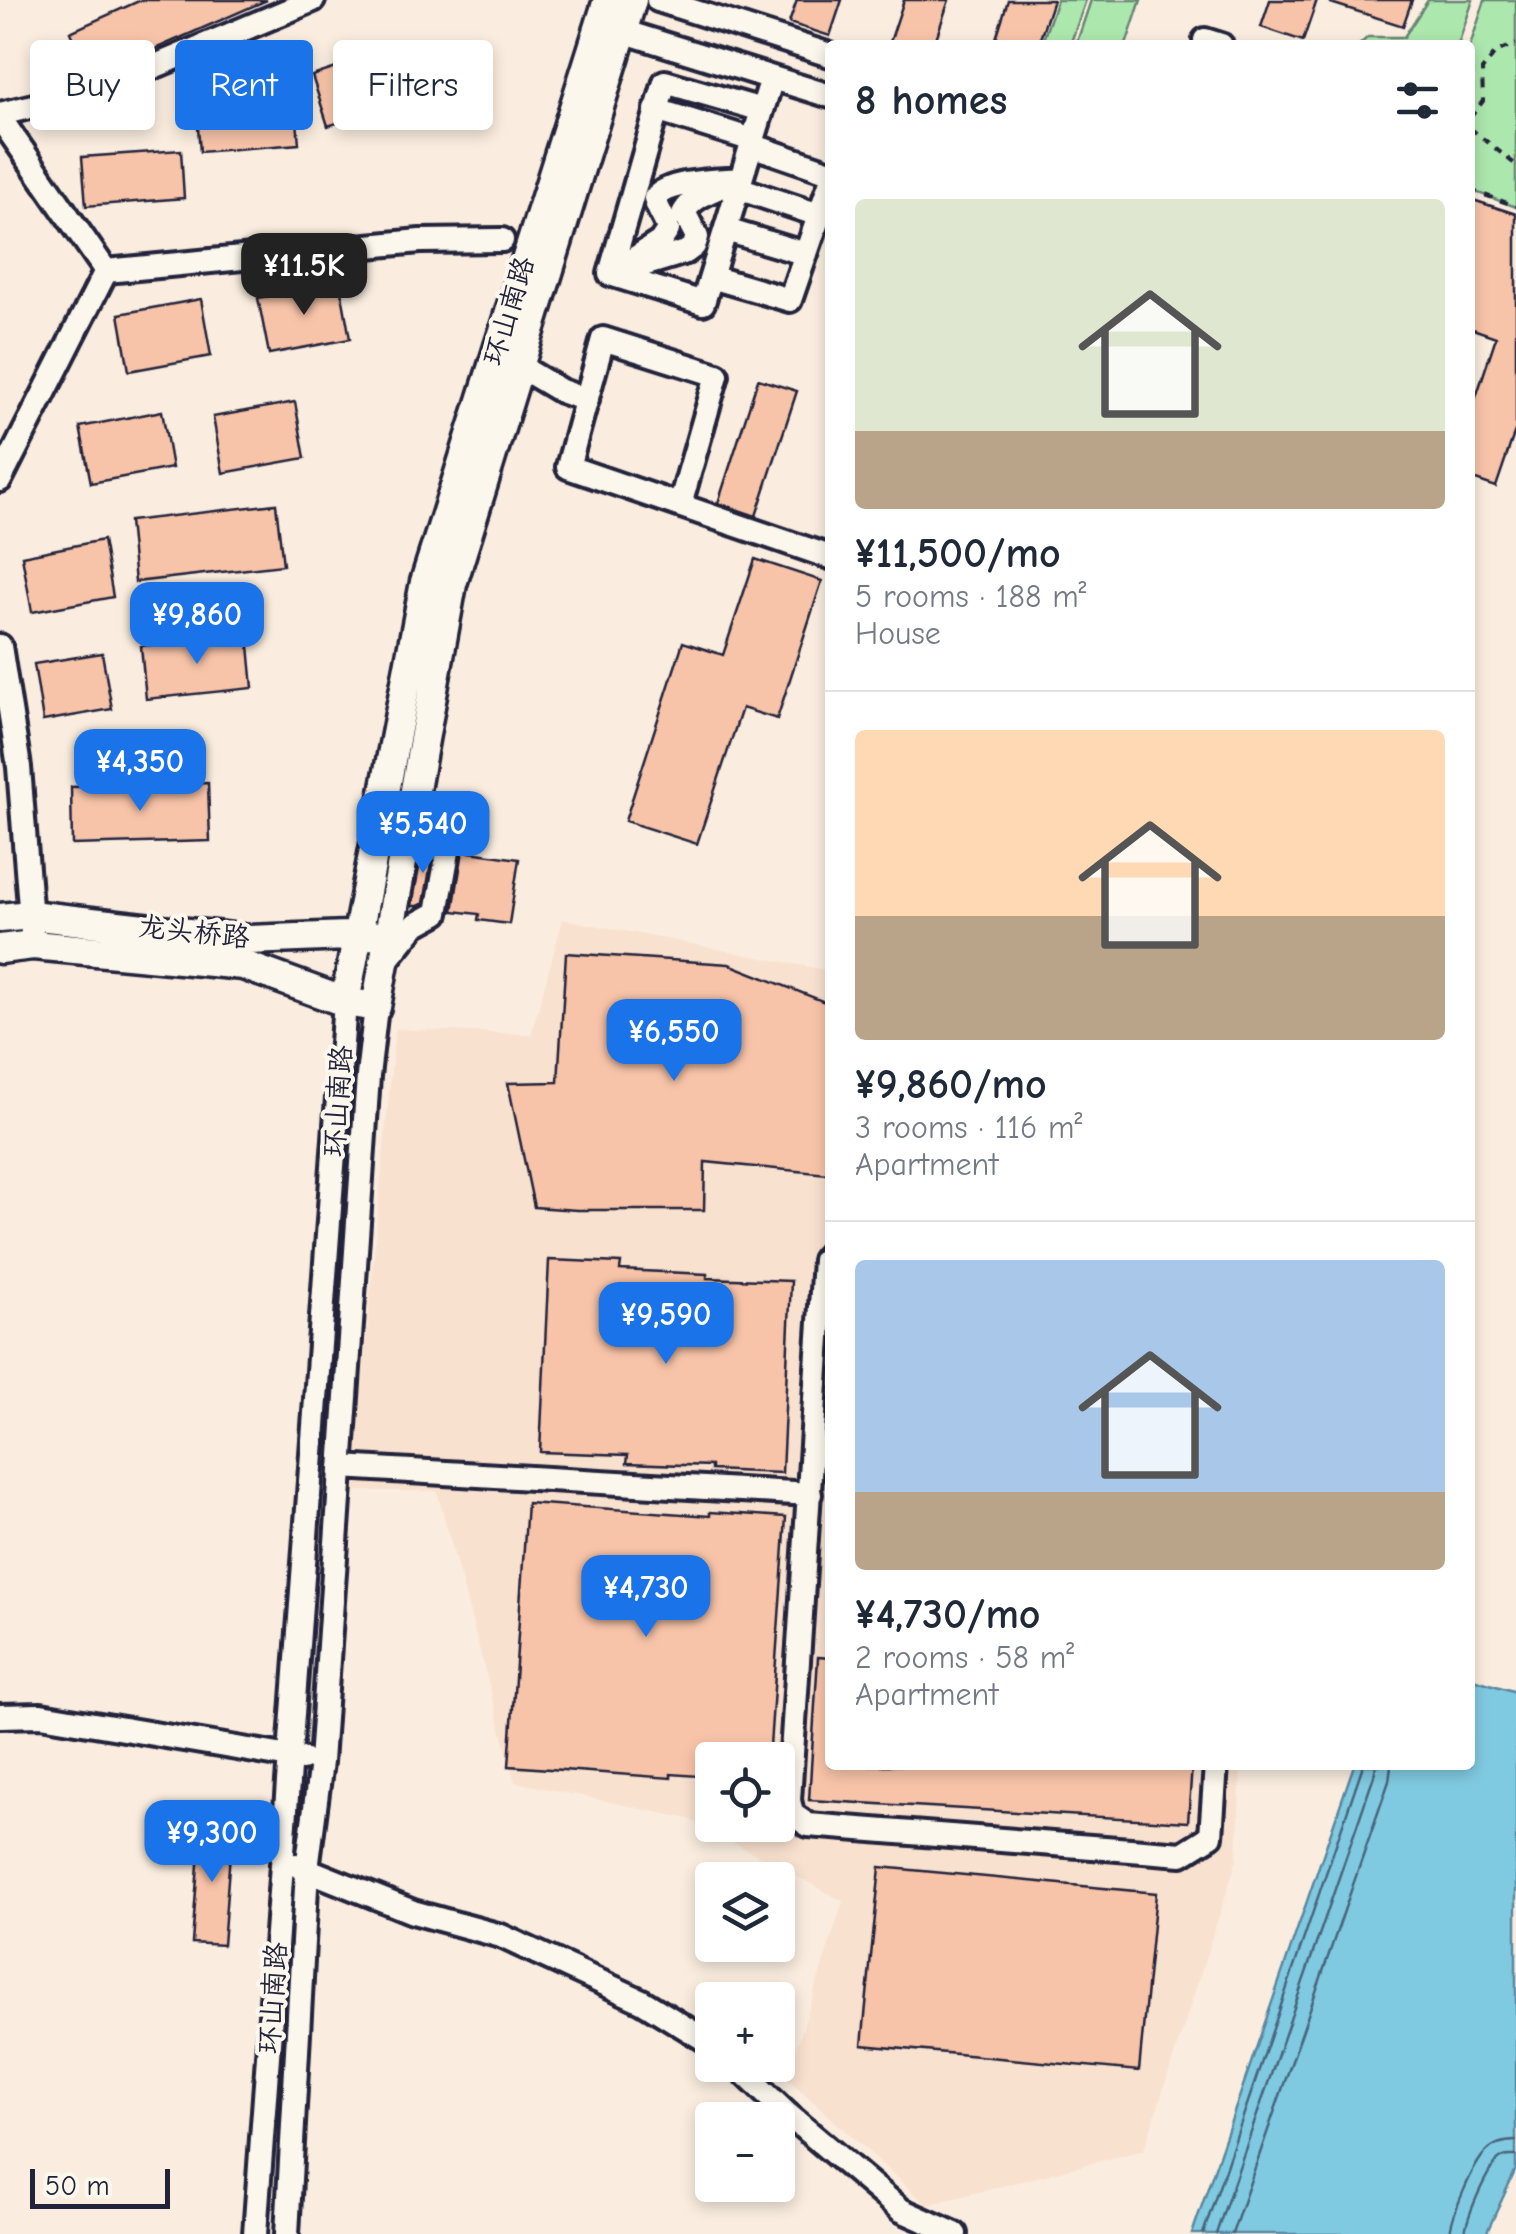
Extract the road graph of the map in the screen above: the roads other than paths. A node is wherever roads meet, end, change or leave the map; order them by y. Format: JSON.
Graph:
{"nodes":[{"id":1,"x":312,"y":0,"type":"edge"},
{"id":2,"x":608,"y":0,"type":"edge"},
{"id":3,"x":632,"y":0,"type":"edge"},
{"id":4,"x":658,"y":0,"type":"edge"},
{"id":5,"x":622,"y":31,"type":"junction"},
{"id":6,"x":825,"y":53,"type":"edge"},
{"id":7,"x":772,"y":78,"type":"junction"},
{"id":8,"x":825,"y":94,"type":"edge"},
{"id":9,"x":656,"y":110,"type":"junction"},
{"id":10,"x":762,"y":110,"type":"junction"},
{"id":11,"x":0,"y":116,"type":"edge"},
{"id":12,"x":752,"y":142,"type":"junction"},
{"id":13,"x":825,"y":170,"type":"edge"},
{"id":14,"x":740,"y":183,"type":"junction"},
{"id":15,"x":825,"y":198,"type":"edge"},
{"id":16,"x":819,"y":215,"type":"junction"},
{"id":17,"x":726,"y":230,"type":"junction"},
{"id":18,"x":502,"y":240,"type":"dead end"},
{"id":19,"x":806,"y":254,"type":"junction"},
{"id":20,"x":106,"y":271,"type":"junction"},
{"id":21,"x":610,"y":274,"type":"junction"},
{"id":22,"x":711,"y":277,"type":"junction"},
{"id":23,"x":519,"y":366,"type":"junction"},
{"id":24,"x":587,"y":400,"type":"junction"},
{"id":25,"x":0,"y":480,"type":"edge"},
{"id":26,"x":680,"y":505,"type":"junction"},
{"id":27,"x":825,"y":555,"type":"edge"},
{"id":28,"x":0,"y":646,"type":"edge"},
{"id":29,"x":410,"y":816,"type":"junction"},
{"id":30,"x":30,"y":914,"type":"junction"},
{"id":31,"x":0,"y":918,"type":"edge"},
{"id":32,"x":358,"y":934,"type":"junction"},
{"id":33,"x":388,"y":936,"type":"junction"},
{"id":34,"x":33,"y":946,"type":"junction"},
{"id":35,"x":0,"y":950,"type":"edge"},
{"id":36,"x":383,"y":965,"type":"junction"},
{"id":37,"x":345,"y":1002,"type":"junction"},
{"id":38,"x":376,"y":1007,"type":"junction"},
{"id":39,"x":825,"y":1259,"type":"edge"},
{"id":40,"x":341,"y":1467,"type":"junction"},
{"id":41,"x":810,"y":1494,"type":"junction"},
{"id":42,"x":0,"y":1716,"type":"edge"},
{"id":43,"x":291,"y":1757,"type":"junction"},
{"id":44,"x":320,"y":1762,"type":"junction"},
{"id":45,"x":1216,"y":1770,"type":"edge"},
{"id":46,"x":283,"y":1860,"type":"junction"},
{"id":47,"x":306,"y":1869,"type":"junction"},
{"id":48,"x":695,"y":2034,"type":"edge"},
{"id":49,"x":754,"y":2082,"type":"edge"},
{"id":50,"x":254,"y":2234,"type":"edge"},
{"id":51,"x":287,"y":2234,"type":"edge"},
{"id":52,"x":956,"y":2234,"type":"edge"}],
"edges":[{"from":1,"to":11,"type":"street"},
{"from":2,"to":32,"type":"main road","name":"环山南路"},
{"from":3,"to":5,"type":"main road","name":"环山南路"},
{"from":4,"to":6,"type":"street"},
{"from":5,"to":7,"type":"street"},
{"from":5,"to":23,"type":"main road","name":"环山南路"},
{"from":7,"to":8,"type":"street"},
{"from":7,"to":10,"type":"street"},
{"from":9,"to":10,"type":"street"},
{"from":9,"to":12,"type":"street"},
{"from":9,"to":21,"type":"street"},
{"from":10,"to":12,"type":"street"},
{"from":11,"to":20,"type":"street"},
{"from":12,"to":13,"type":"street"},
{"from":12,"to":14,"type":"street"},
{"from":14,"to":16,"type":"street"},
{"from":14,"to":17,"type":"street"},
{"from":14,"to":21,"type":"street"},
{"from":15,"to":16,"type":"street"},
{"from":16,"to":19,"type":"street"},
{"from":17,"to":19,"type":"street"},
{"from":17,"to":22,"type":"street"},
{"from":18,"to":20,"type":"street"},
{"from":19,"to":22,"type":"street"},
{"from":20,"to":25,"type":"street"},
{"from":21,"to":22,"type":"street"},
{"from":23,"to":24,"type":"street"},
{"from":23,"to":29,"type":"main road","name":"环山南路"},
{"from":24,"to":26,"type":"street"},
{"from":24,"to":26,"type":"street"},
{"from":26,"to":27,"type":"street"},
{"from":28,"to":30,"type":"street"},
{"from":29,"to":33,"type":"main road","name":"环山南路"},
{"from":29,"to":36,"type":"street"},
{"from":30,"to":31,"type":"main road","name":"龙头桥路"},
{"from":30,"to":32,"type":"main road","name":"龙头桥路"},
{"from":30,"to":34,"type":"street"},
{"from":32,"to":33,"type":"main road","name":"龙头桥路"},
{"from":32,"to":37,"type":"main road","name":"环山南路"},
{"from":33,"to":36,"type":"main road","name":"环山南路"},
{"from":34,"to":35,"type":"main road","name":"龙头桥路"},
{"from":34,"to":37,"type":"main road","name":"龙头桥路"},
{"from":36,"to":38,"type":"main road","name":"环山南路"},
{"from":37,"to":38,"type":"main road","name":"龙头桥路"},
{"from":37,"to":43,"type":"street","name":"环山南路"},
{"from":38,"to":40,"type":"street","name":"环山南路"},
{"from":39,"to":41,"type":"street"},
{"from":40,"to":41,"type":"street"},
{"from":40,"to":44,"type":"street","name":"环山南路"},
{"from":41,"to":45,"type":"street"},
{"from":42,"to":43,"type":"street"},
{"from":43,"to":44,"type":"street"},
{"from":43,"to":46,"type":"street","name":"环山南路"},
{"from":44,"to":47,"type":"street","name":"环山南路"},
{"from":46,"to":47,"type":"street"},
{"from":46,"to":50,"type":"street","name":"环山南路"},
{"from":47,"to":48,"type":"street"},
{"from":47,"to":51,"type":"street","name":"环山南路"},
{"from":49,"to":52,"type":"street"}]}
